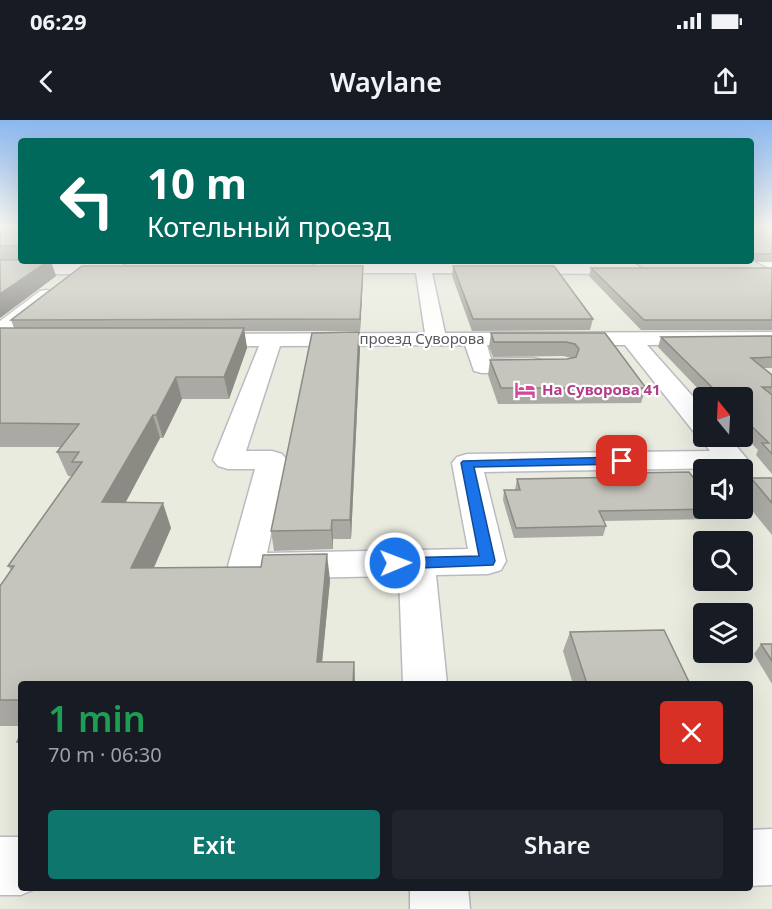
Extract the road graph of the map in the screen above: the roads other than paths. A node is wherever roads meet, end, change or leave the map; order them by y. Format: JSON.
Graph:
{"nodes":[{"id":1,"x":423,"y":264,"type":"edge"},
{"id":2,"x":85,"y":265,"type":"edge"},
{"id":3,"x":305,"y":268,"type":"edge"},
{"id":4,"x":0,"y":269,"type":"edge"},
{"id":5,"x":139,"y":269,"type":"edge"},
{"id":6,"x":656,"y":269,"type":"edge"},
{"id":7,"x":0,"y":331,"type":"edge"},
{"id":8,"x":772,"y":338,"type":"edge"},
{"id":9,"x":272,"y":339,"type":"junction"},
{"id":10,"x":436,"y":339,"type":"junction"},
{"id":11,"x":474,"y":339,"type":"junction"},
{"id":12,"x":631,"y":339,"type":"junction"},
{"id":13,"x":0,"y":340,"type":"edge"},
{"id":14,"x":24,"y":340,"type":"edge"},
{"id":15,"x":177,"y":340,"type":"edge"},
{"id":16,"x":552,"y":365,"type":"edge"},
{"id":17,"x":693,"y":413,"type":"edge"},
{"id":18,"x":722,"y":447,"type":"edge"},
{"id":19,"x":417,"y":563,"type":"junction"},
{"id":20,"x":425,"y":681,"type":"edge"},
{"id":21,"x":772,"y":857,"type":"edge"},
{"id":22,"x":753,"y":858,"type":"edge"},
{"id":23,"x":0,"y":866,"type":"edge"},
{"id":24,"x":18,"y":866,"type":"edge"},
{"id":25,"x":439,"y":891,"type":"edge"},
{"id":26,"x":440,"y":909,"type":"edge"}],
"edges":[{"from":1,"to":3,"type":"street"},
{"from":1,"to":6,"type":"street"},
{"from":1,"to":10,"type":"street"},
{"from":2,"to":4,"type":"street"},
{"from":2,"to":5,"type":"street"},
{"from":2,"to":7,"type":"street"},
{"from":8,"to":12,"type":"street","name":"проезд Суворова"},
{"from":9,"to":10,"type":"street","name":"проезд Суворова"},
{"from":9,"to":15,"type":"street","name":"проезд Суворова"},
{"from":9,"to":19,"type":"street"},
{"from":10,"to":11,"type":"street","name":"проезд Суворова"},
{"from":11,"to":12,"type":"street","name":"проезд Суворова"},
{"from":11,"to":16,"type":"street"},
{"from":12,"to":17,"type":"street"},
{"from":13,"to":14,"type":"street"},
{"from":18,"to":19,"type":"street"},
{"from":19,"to":20,"type":"street"},
{"from":21,"to":22,"type":"street"},
{"from":23,"to":24,"type":"street"},
{"from":25,"to":26,"type":"street"}]}
